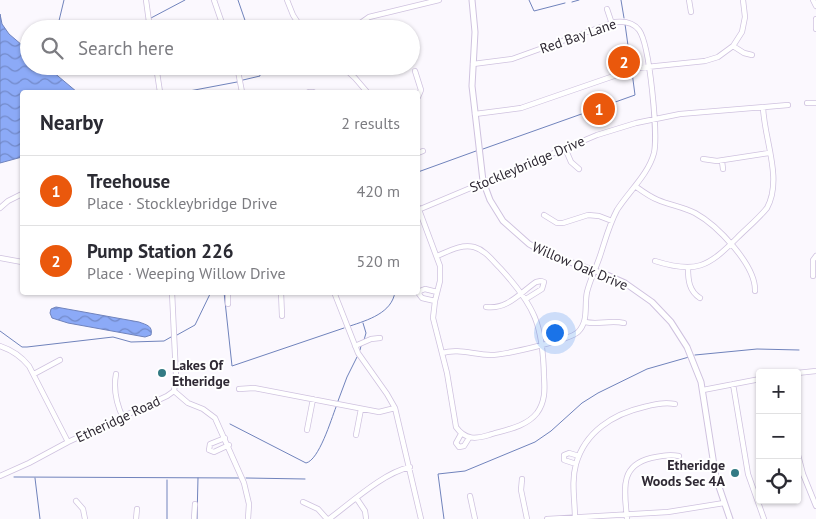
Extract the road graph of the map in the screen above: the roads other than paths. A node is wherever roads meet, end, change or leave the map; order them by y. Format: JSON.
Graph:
{"nodes":[{"id":1,"x":146,"y":0,"type":"edge"},
{"id":2,"x":214,"y":0,"type":"edge"},
{"id":3,"x":287,"y":0,"type":"edge"},
{"id":4,"x":439,"y":0,"type":"edge"},
{"id":5,"x":472,"y":0,"type":"edge"},
{"id":6,"x":689,"y":0,"type":"edge"},
{"id":7,"x":743,"y":0,"type":"edge"},
{"id":8,"x":813,"y":0,"type":"edge"},
{"id":9,"x":816,"y":6,"type":"edge"},
{"id":10,"x":607,"y":9,"type":"dead end"},
{"id":11,"x":691,"y":12,"type":"dead end"},
{"id":12,"x":149,"y":20,"type":"edge"},
{"id":13,"x":221,"y":20,"type":"edge"},
{"id":14,"x":296,"y":20,"type":"edge"},
{"id":15,"x":365,"y":20,"type":"edge"},
{"id":16,"x":816,"y":20,"type":"edge"},
{"id":17,"x":612,"y":24,"type":"junction"},
{"id":18,"x":816,"y":29,"type":"edge"},
{"id":19,"x":733,"y":46,"type":"junction"},
{"id":20,"x":752,"y":55,"type":"dead end"},
{"id":21,"x":473,"y":64,"type":"junction"},
{"id":22,"x":648,"y":66,"type":"junction"},
{"id":23,"x":157,"y":75,"type":"edge"},
{"id":24,"x":239,"y":75,"type":"edge"},
{"id":25,"x":352,"y":75,"type":"edge"},
{"id":26,"x":416,"y":75,"type":"edge"},
{"id":27,"x":160,"y":90,"type":"edge"},
{"id":28,"x":242,"y":90,"type":"edge"},
{"id":29,"x":365,"y":90,"type":"edge"},
{"id":30,"x":420,"y":92,"type":"edge"},
{"id":31,"x":816,"y":102,"type":"edge"},
{"id":32,"x":807,"y":103,"type":"dead end"},
{"id":33,"x":788,"y":105,"type":"dead end"},
{"id":34,"x":763,"y":107,"type":"junction"},
{"id":35,"x":475,"y":114,"type":"junction"},
{"id":36,"x":654,"y":118,"type":"junction"},
{"id":37,"x":565,"y":148,"type":"junction"},
{"id":38,"x":769,"y":153,"type":"junction"},
{"id":39,"x":703,"y":159,"type":"dead end"},
{"id":40,"x":722,"y":161,"type":"junction"},
{"id":41,"x":579,"y":169,"type":"dead end"},
{"id":42,"x":723,"y":169,"type":"dead end"},
{"id":43,"x":483,"y":181,"type":"junction"},
{"id":44,"x":635,"y":186,"type":"junction"},
{"id":45,"x":20,"y":195,"type":"edge"},
{"id":46,"x":0,"y":208,"type":"edge"},
{"id":47,"x":420,"y":208,"type":"edge"},
{"id":48,"x":420,"y":214,"type":"edge"},
{"id":49,"x":544,"y":215,"type":"dead end"},
{"id":50,"x":612,"y":220,"type":"junction"},
{"id":51,"x":731,"y":245,"type":"junction"},
{"id":52,"x":438,"y":256,"type":"junction"},
{"id":53,"x":816,"y":256,"type":"edge"},
{"id":54,"x":0,"y":258,"type":"edge"},
{"id":55,"x":655,"y":261,"type":"dead end"},
{"id":56,"x":20,"y":262,"type":"edge"},
{"id":57,"x":688,"y":268,"type":"junction"},
{"id":58,"x":595,"y":271,"type":"junction"},
{"id":59,"x":813,"y":276,"type":"dead end"},
{"id":60,"x":420,"y":291,"type":"edge"},
{"id":61,"x":755,"y":291,"type":"dead end"},
{"id":62,"x":437,"y":292,"type":"junction"},
{"id":63,"x":521,"y":292,"type":"junction"},
{"id":64,"x":172,"y":295,"type":"edge"},
{"id":65,"x":228,"y":295,"type":"edge"},
{"id":66,"x":281,"y":295,"type":"edge"},
{"id":67,"x":335,"y":295,"type":"edge"},
{"id":68,"x":420,"y":295,"type":"edge"},
{"id":69,"x":700,"y":298,"type":"dead end"},
{"id":70,"x":526,"y":299,"type":"junction"},
{"id":71,"x":435,"y":301,"type":"junction"},
{"id":72,"x":228,"y":304,"type":"dead end"},
{"id":73,"x":486,"y":307,"type":"dead end"},
{"id":74,"x":282,"y":316,"type":"dead end"},
{"id":75,"x":585,"y":322,"type":"junction"},
{"id":76,"x":624,"y":323,"type":"dead end"},
{"id":77,"x":380,"y":338,"type":"dead end"},
{"id":78,"x":543,"y":344,"type":"junction"},
{"id":79,"x":0,"y":346,"type":"edge"},
{"id":80,"x":355,"y":346,"type":"junction"},
{"id":81,"x":442,"y":353,"type":"junction"},
{"id":82,"x":60,"y":360,"type":"dead end"},
{"id":83,"x":816,"y":371,"type":"edge"},
{"id":84,"x":801,"y":373,"type":"edge"},
{"id":85,"x":34,"y":374,"type":"junction"},
{"id":86,"x":116,"y":374,"type":"dead end"},
{"id":87,"x":756,"y":380,"type":"edge"},
{"id":88,"x":734,"y":384,"type":"junction"},
{"id":89,"x":239,"y":389,"type":"dead end"},
{"id":90,"x":174,"y":390,"type":"junction"},
{"id":91,"x":702,"y":390,"type":"junction"},
{"id":92,"x":312,"y":399,"type":"junction"},
{"id":93,"x":675,"y":404,"type":"dead end"},
{"id":94,"x":395,"y":408,"type":"junction"},
{"id":95,"x":361,"y":409,"type":"junction"},
{"id":96,"x":122,"y":418,"type":"junction"},
{"id":97,"x":307,"y":430,"type":"dead end"},
{"id":98,"x":356,"y":434,"type":"dead end"},
{"id":99,"x":225,"y":438,"type":"junction"},
{"id":100,"x":68,"y":442,"type":"junction"},
{"id":101,"x":228,"y":446,"type":"junction"},
{"id":102,"x":579,"y":456,"type":"junction"},
{"id":103,"x":679,"y":456,"type":"dead end"},
{"id":104,"x":799,"y":459,"type":"edge"},
{"id":105,"x":576,"y":464,"type":"junction"},
{"id":106,"x":410,"y":467,"type":"junction"},
{"id":107,"x":0,"y":476,"type":"edge"},
{"id":108,"x":522,"y":479,"type":"dead end"},
{"id":109,"x":470,"y":496,"type":"dead end"},
{"id":110,"x":357,"y":498,"type":"junction"},
{"id":111,"x":76,"y":501,"type":"dead end"},
{"id":112,"x":303,"y":502,"type":"dead end"},
{"id":113,"x":724,"y":502,"type":"junction"},
{"id":114,"x":195,"y":504,"type":"dead end"},
{"id":115,"x":816,"y":506,"type":"edge"},
{"id":116,"x":137,"y":509,"type":"dead end"},
{"id":117,"x":627,"y":517,"type":"edge"},
{"id":118,"x":366,"y":518,"type":"dead end"},
{"id":119,"x":575,"y":518,"type":"edge"},
{"id":120,"x":85,"y":519,"type":"edge"},
{"id":121,"x":136,"y":519,"type":"edge"},
{"id":122,"x":194,"y":519,"type":"edge"},
{"id":123,"x":248,"y":519,"type":"edge"},
{"id":124,"x":328,"y":519,"type":"edge"},
{"id":125,"x":421,"y":519,"type":"edge"},
{"id":126,"x":475,"y":519,"type":"edge"},
{"id":127,"x":527,"y":519,"type":"edge"},
{"id":128,"x":547,"y":519,"type":"edge"},
{"id":129,"x":730,"y":519,"type":"edge"},
{"id":130,"x":764,"y":519,"type":"edge"}],
"edges":[{"from":1,"to":12,"type":"street"},
{"from":2,"to":13,"type":"street"},
{"from":3,"to":14,"type":"street"},
{"from":4,"to":15,"type":"street"},
{"from":5,"to":21,"type":"street","name":"Willow Oak Drive"},
{"from":6,"to":11,"type":"street"},
{"from":7,"to":19,"type":"street"},
{"from":8,"to":9,"type":"street"},
{"from":10,"to":17,"type":"street"},
{"from":16,"to":18,"type":"street"},
{"from":17,"to":21,"type":"street","name":"Red Bay Lane"},
{"from":17,"to":22,"type":"street","name":"Red Bay Lane"},
{"from":19,"to":20,"type":"street"},
{"from":19,"to":22,"type":"street"},
{"from":21,"to":35,"type":"street","name":"Willow Oak Drive"},
{"from":22,"to":35,"type":"street"},
{"from":22,"to":36,"type":"street","name":"Red Bay Lane"},
{"from":23,"to":27,"type":"street"},
{"from":24,"to":28,"type":"street"},
{"from":25,"to":29,"type":"street"},
{"from":26,"to":30,"type":"street"},
{"from":31,"to":32,"type":"street"},
{"from":33,"to":34,"type":"street","name":"Stockleybridge Drive"},
{"from":34,"to":36,"type":"street","name":"Stockleybridge Drive"},
{"from":34,"to":38,"type":"street"},
{"from":35,"to":43,"type":"street","name":"Willow Oak Drive"},
{"from":36,"to":37,"type":"street","name":"Stockleybridge Drive"},
{"from":36,"to":44,"type":"street","name":"Red Bay Lane"},
{"from":37,"to":41,"type":"street"},
{"from":37,"to":43,"type":"street","name":"Stockleybridge Drive"},
{"from":38,"to":40,"type":"street"},
{"from":38,"to":51,"type":"street"},
{"from":39,"to":40,"type":"street"},
{"from":40,"to":42,"type":"street"},
{"from":43,"to":47,"type":"street","name":"Stockleybridge Drive"},
{"from":43,"to":58,"type":"street","name":"Willow Oak Drive"},
{"from":44,"to":50,"type":"street","name":"Red Bay Lane"},
{"from":44,"to":51,"type":"street"},
{"from":45,"to":46,"type":"street"},
{"from":48,"to":52,"type":"street"},
{"from":49,"to":50,"type":"street"},
{"from":50,"to":58,"type":"street","name":"Red Bay Lane"},
{"from":51,"to":57,"type":"street"},
{"from":51,"to":61,"type":"street"},
{"from":52,"to":62,"type":"street"},
{"from":52,"to":63,"type":"street"},
{"from":53,"to":59,"type":"street"},
{"from":54,"to":56,"type":"street"},
{"from":55,"to":57,"type":"street"},
{"from":57,"to":69,"type":"street"},
{"from":58,"to":75,"type":"street","name":"Red Bay Lane"},
{"from":58,"to":91,"type":"street","name":"Willow Oak Drive"},
{"from":60,"to":62,"type":"street"},
{"from":62,"to":71,"type":"street"},
{"from":63,"to":70,"type":"street"},
{"from":63,"to":70,"type":"street"},
{"from":63,"to":73,"type":"street"},
{"from":64,"to":90,"type":"street","name":"Etheridge Road"},
{"from":65,"to":72,"type":"street"},
{"from":66,"to":74,"type":"street"},
{"from":67,"to":80,"type":"street"},
{"from":68,"to":71,"type":"street"},
{"from":70,"to":78,"type":"street"},
{"from":71,"to":81,"type":"street"},
{"from":75,"to":76,"type":"street"},
{"from":75,"to":78,"type":"street"},
{"from":77,"to":80,"type":"street"},
{"from":78,"to":81,"type":"street"},
{"from":78,"to":81,"type":"street"},
{"from":79,"to":85,"type":"street"},
{"from":80,"to":94,"type":"street"},
{"from":82,"to":85,"type":"street"},
{"from":83,"to":84,"type":"street"},
{"from":85,"to":100,"type":"street"},
{"from":86,"to":96,"type":"street"},
{"from":87,"to":88,"type":"street"},
{"from":88,"to":91,"type":"street"},
{"from":88,"to":130,"type":"street"},
{"from":89,"to":92,"type":"street"},
{"from":90,"to":96,"type":"street","name":"Etheridge Road"},
{"from":90,"to":99,"type":"street"},
{"from":91,"to":113,"type":"street","name":"Willow Oak Drive"},
{"from":92,"to":95,"type":"street"},
{"from":92,"to":97,"type":"street"},
{"from":93,"to":102,"type":"street"},
{"from":94,"to":95,"type":"street"},
{"from":94,"to":106,"type":"street"},
{"from":95,"to":98,"type":"street"},
{"from":96,"to":100,"type":"street","name":"Etheridge Road"},
{"from":99,"to":101,"type":"street"},
{"from":99,"to":101,"type":"street"},
{"from":100,"to":107,"type":"street","name":"Etheridge Road"},
{"from":101,"to":123,"type":"street"},
{"from":102,"to":105,"type":"street"},
{"from":102,"to":105,"type":"street"},
{"from":103,"to":117,"type":"street"},
{"from":104,"to":115,"type":"street"},
{"from":105,"to":119,"type":"street"},
{"from":106,"to":110,"type":"street"},
{"from":106,"to":125,"type":"street"},
{"from":108,"to":127,"type":"street"},
{"from":109,"to":126,"type":"street"},
{"from":110,"to":118,"type":"street"},
{"from":110,"to":124,"type":"street"},
{"from":111,"to":120,"type":"street"},
{"from":112,"to":124,"type":"street"},
{"from":113,"to":117,"type":"street"},
{"from":113,"to":129,"type":"street","name":"Willow Oak Drive"},
{"from":114,"to":122,"type":"street"},
{"from":116,"to":121,"type":"street"},
{"from":117,"to":119,"type":"street"},
{"from":119,"to":128,"type":"street"}]}
